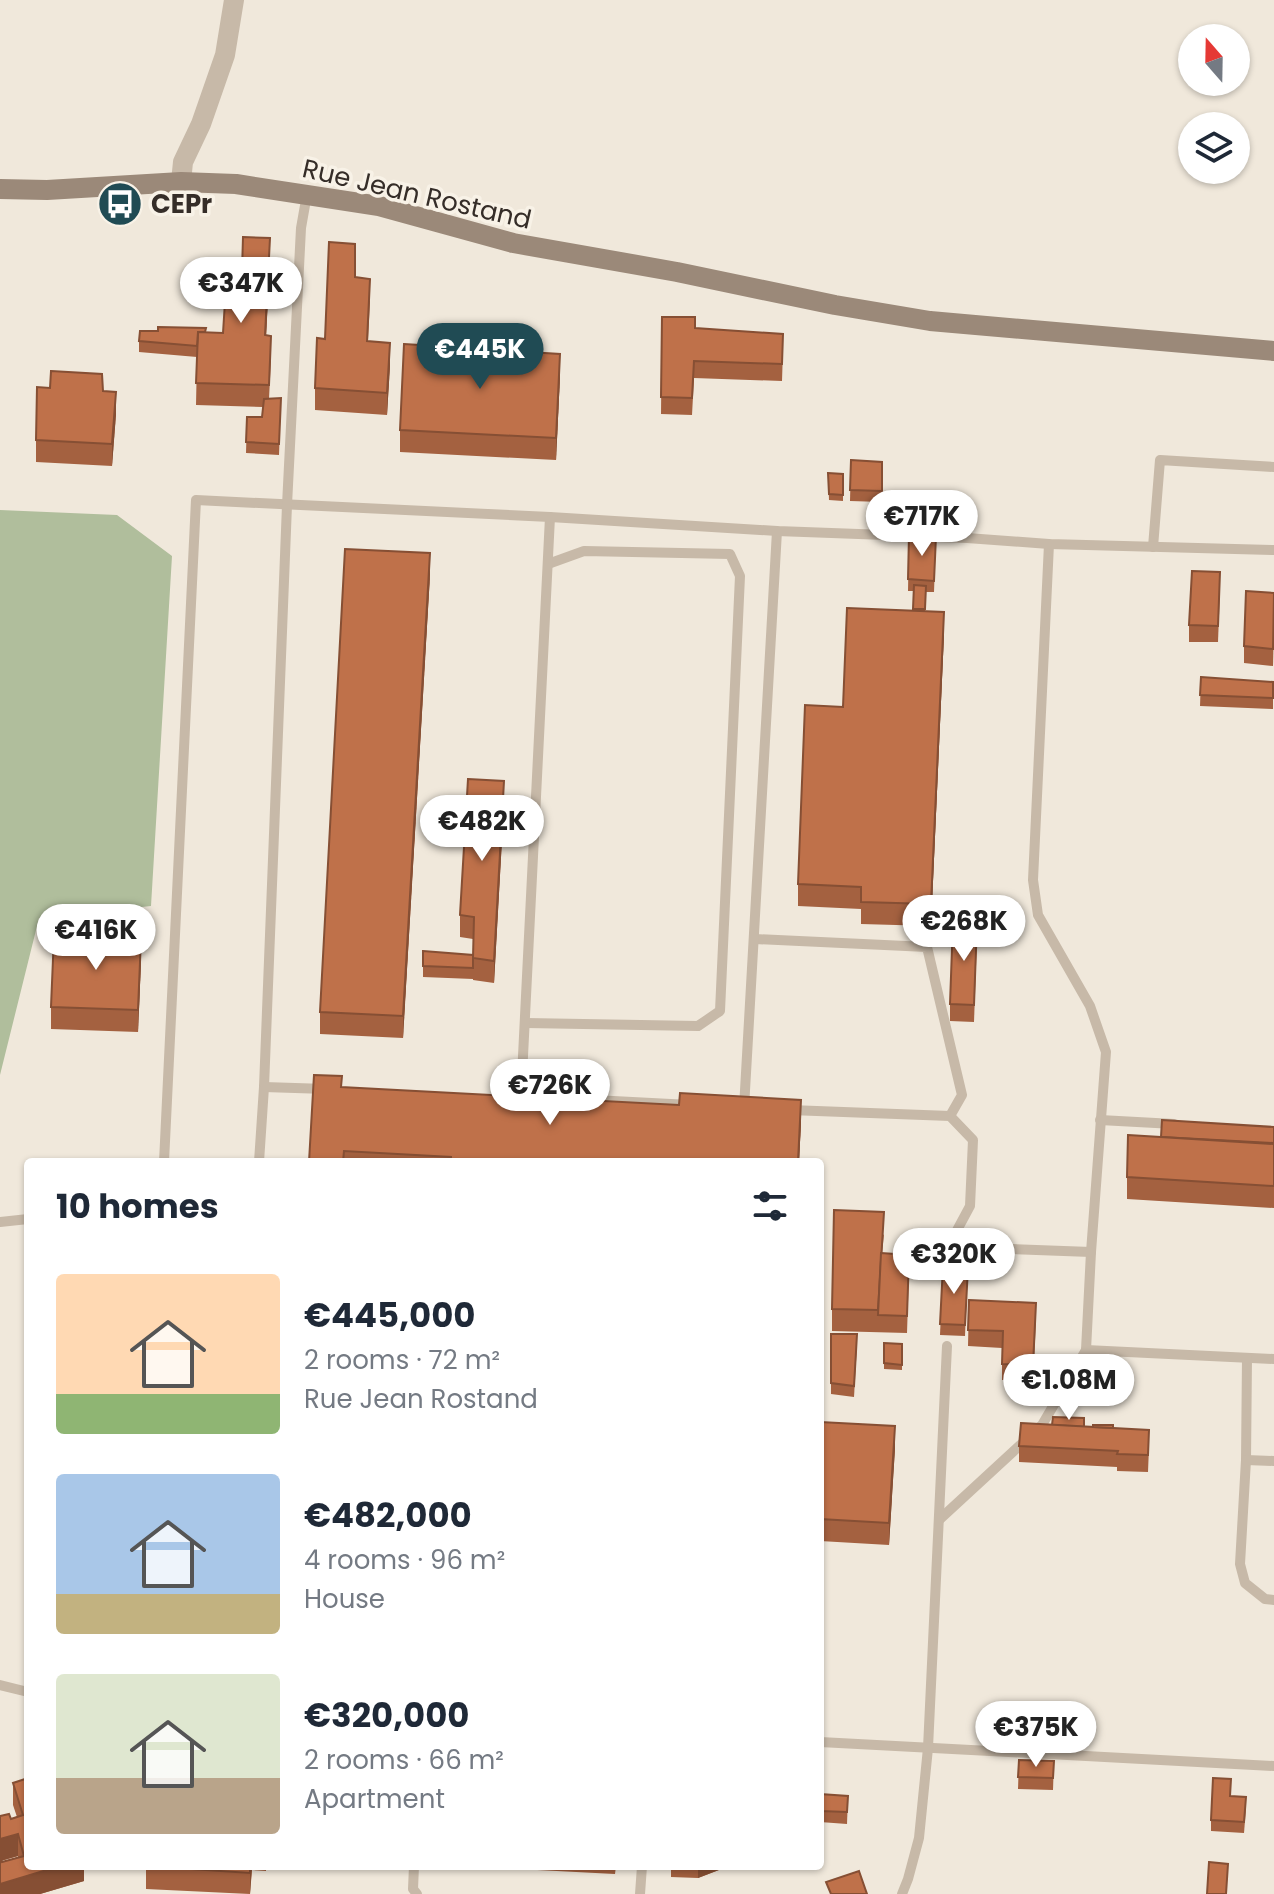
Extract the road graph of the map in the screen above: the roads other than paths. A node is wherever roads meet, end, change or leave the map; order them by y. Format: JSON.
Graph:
{"nodes":[{"id":1,"x":234,"y":0,"type":"edge"},
{"id":2,"x":181,"y":182,"type":"junction"},
{"id":3,"x":0,"y":189,"type":"edge"},
{"id":4,"x":307,"y":194,"type":"junction"},
{"id":5,"x":1274,"y":351,"type":"edge"},
{"id":6,"x":1274,"y":467,"type":"edge"},
{"id":7,"x":287,"y":505,"type":"junction"},
{"id":8,"x":550,"y":517,"type":"junction"},
{"id":9,"x":777,"y":531,"type":"junction"},
{"id":10,"x":1049,"y":544,"type":"junction"},
{"id":11,"x":1153,"y":547,"type":"junction"},
{"id":12,"x":1274,"y":550,"type":"edge"},
{"id":13,"x":548,"y":564,"type":"junction"},
{"id":14,"x":755,"y":939,"type":"junction"},
{"id":15,"x":526,"y":1023,"type":"junction"},
{"id":16,"x":264,"y":1087,"type":"junction"},
{"id":17,"x":340,"y":1090,"type":"edge"},
{"id":18,"x":491,"y":1095,"type":"edge"},
{"id":19,"x":521,"y":1096,"type":"junction"},
{"id":20,"x":697,"y":1105,"type":"edge"},
{"id":21,"x":729,"y":1107,"type":"edge"},
{"id":22,"x":744,"y":1108,"type":"junction"},
{"id":23,"x":760,"y":1109,"type":"edge"},
{"id":24,"x":776,"y":1109,"type":"edge"},
{"id":25,"x":950,"y":1116,"type":"junction"},
{"id":26,"x":1100,"y":1120,"type":"junction"},
{"id":27,"x":1179,"y":1124,"type":"edge"},
{"id":28,"x":164,"y":1158,"type":"edge"},
{"id":29,"x":259,"y":1158,"type":"edge"},
{"id":30,"x":24,"y":1219,"type":"edge"},
{"id":31,"x":0,"y":1222,"type":"edge"},
{"id":32,"x":903,"y":1245,"type":"dead end"},
{"id":33,"x":948,"y":1247,"type":"junction"},
{"id":34,"x":1091,"y":1252,"type":"junction"},
{"id":35,"x":947,"y":1346,"type":"dead end"},
{"id":36,"x":1086,"y":1350,"type":"junction"},
{"id":37,"x":1247,"y":1358,"type":"junction"},
{"id":38,"x":1274,"y":1359,"type":"edge"},
{"id":39,"x":1246,"y":1460,"type":"junction"},
{"id":40,"x":1274,"y":1461,"type":"edge"},
{"id":41,"x":940,"y":1519,"type":"junction"},
{"id":42,"x":1274,"y":1600,"type":"edge"},
{"id":43,"x":0,"y":1685,"type":"edge"},
{"id":44,"x":24,"y":1691,"type":"edge"},
{"id":45,"x":824,"y":1742,"type":"edge"},
{"id":46,"x":928,"y":1748,"type":"junction"},
{"id":47,"x":1274,"y":1766,"type":"edge"},
{"id":48,"x":414,"y":1870,"type":"edge"},
{"id":49,"x":642,"y":1870,"type":"edge"},
{"id":50,"x":417,"y":1894,"type":"edge"},
{"id":51,"x":640,"y":1894,"type":"edge"},
{"id":52,"x":902,"y":1894,"type":"edge"}],
"edges":[{"from":1,"to":2,"type":"street"},
{"from":2,"to":3,"type":"street","name":"Rue Jean Rostand"},
{"from":2,"to":4,"type":"street","name":"Rue Jean Rostand"},
{"from":4,"to":5,"type":"street","name":"Rue Jean Rostand"},
{"from":4,"to":7,"type":"lane"},
{"from":6,"to":11,"type":"lane"},
{"from":7,"to":8,"type":"lane"},
{"from":7,"to":16,"type":"lane"},
{"from":7,"to":28,"type":"lane"},
{"from":8,"to":9,"type":"lane"},
{"from":8,"to":13,"type":"lane"},
{"from":9,"to":10,"type":"lane"},
{"from":9,"to":14,"type":"lane"},
{"from":10,"to":11,"type":"lane"},
{"from":10,"to":26,"type":"lane"},
{"from":11,"to":12,"type":"lane"},
{"from":13,"to":15,"type":"lane"},
{"from":13,"to":15,"type":"lane"},
{"from":14,"to":22,"type":"lane"},
{"from":14,"to":25,"type":"lane"},
{"from":15,"to":19,"type":"lane"},
{"from":16,"to":17,"type":"lane"},
{"from":16,"to":29,"type":"lane"},
{"from":18,"to":19,"type":"lane"},
{"from":19,"to":20,"type":"lane"},
{"from":21,"to":22,"type":"lane"},
{"from":22,"to":23,"type":"lane"},
{"from":24,"to":25,"type":"lane"},
{"from":25,"to":33,"type":"lane"},
{"from":26,"to":27,"type":"lane"},
{"from":26,"to":34,"type":"lane"},
{"from":30,"to":31,"type":"lane"},
{"from":32,"to":33,"type":"lane"},
{"from":33,"to":34,"type":"lane"},
{"from":34,"to":36,"type":"lane"},
{"from":35,"to":41,"type":"lane"},
{"from":36,"to":37,"type":"lane"},
{"from":36,"to":41,"type":"lane"},
{"from":37,"to":38,"type":"lane"},
{"from":37,"to":39,"type":"lane"},
{"from":39,"to":40,"type":"lane"},
{"from":39,"to":42,"type":"lane"},
{"from":41,"to":46,"type":"lane"},
{"from":43,"to":44,"type":"lane"},
{"from":45,"to":46,"type":"lane"},
{"from":46,"to":47,"type":"lane"},
{"from":46,"to":52,"type":"lane"},
{"from":48,"to":50,"type":"lane"},
{"from":49,"to":51,"type":"lane"}]}
